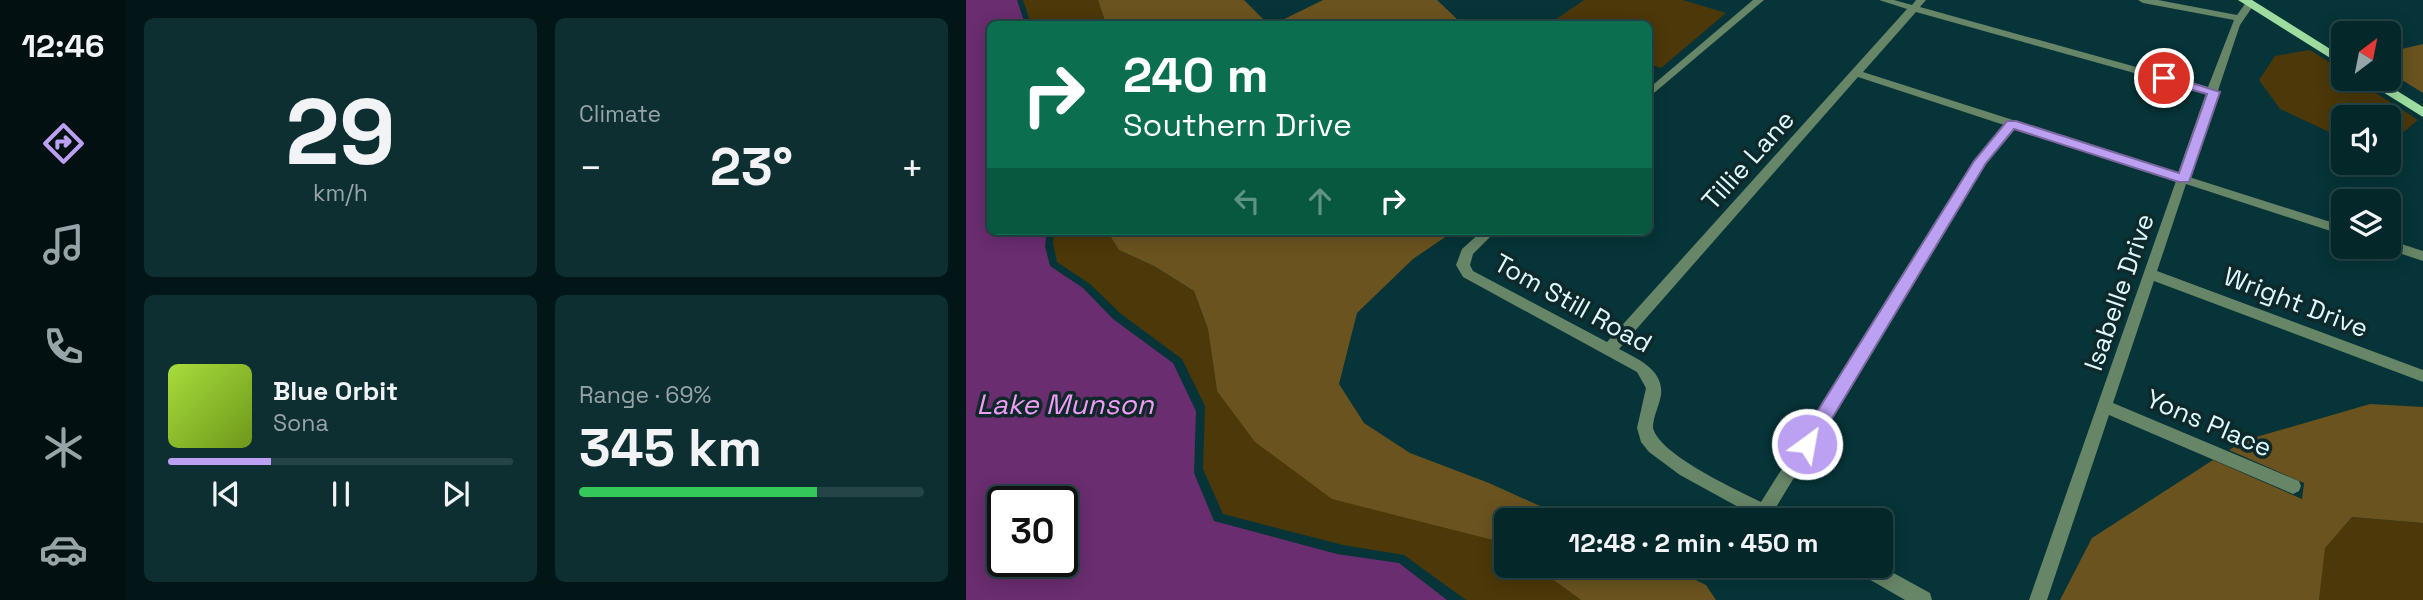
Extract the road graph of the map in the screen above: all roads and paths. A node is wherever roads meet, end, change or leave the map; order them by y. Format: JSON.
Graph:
{"nodes":[{"id":1,"x":1759,"y":0,"type":"edge"},
{"id":2,"x":1884,"y":0,"type":"edge"},
{"id":3,"x":2143,"y":0,"type":"edge"},
{"id":4,"x":2247,"y":2,"type":"edge"},
{"id":5,"x":1917,"y":4,"type":"edge"},
{"id":6,"x":2239,"y":18,"type":"junction"},
{"id":7,"x":2331,"y":54,"type":"edge"},
{"id":8,"x":1856,"y":73,"type":"junction"},
{"id":9,"x":2388,"y":91,"type":"edge"},
{"id":10,"x":1652,"y":92,"type":"edge"},
{"id":11,"x":2213,"y":92,"type":"junction"},
{"id":12,"x":2423,"y":113,"type":"edge"},
{"id":13,"x":2012,"y":124,"type":"junction"},
{"id":14,"x":2184,"y":179,"type":"junction"},
{"id":15,"x":2331,"y":227,"type":"edge"},
{"id":16,"x":1486,"y":235,"type":"edge"},
{"id":17,"x":2401,"y":249,"type":"edge"},
{"id":18,"x":2423,"y":256,"type":"edge"},
{"id":19,"x":2151,"y":274,"type":"junction"},
{"id":20,"x":1609,"y":350,"type":"junction"},
{"id":21,"x":2423,"y":376,"type":"edge"},
{"id":22,"x":2105,"y":406,"type":"junction"},
{"id":23,"x":2293,"y":486,"type":"dead end"},
{"id":24,"x":1758,"y":508,"type":"edge"},
{"id":25,"x":1777,"y":508,"type":"edge"},
{"id":26,"x":1884,"y":578,"type":"edge"},
{"id":27,"x":1923,"y":600,"type":"edge"},
{"id":28,"x":2038,"y":600,"type":"edge"}],
"edges":[{"from":1,"to":10,"type":"street"},
{"from":2,"to":5,"type":"street"},
{"from":3,"to":6,"type":"street"},
{"from":4,"to":6,"type":"street","name":"Isabelle Drive"},
{"from":4,"to":7,"type":"main road"},
{"from":5,"to":8,"type":"street","name":"Tillie Lane"},
{"from":5,"to":11,"type":"street"},
{"from":6,"to":11,"type":"street","name":"Isabelle Drive"},
{"from":8,"to":13,"type":"street"},
{"from":8,"to":20,"type":"street","name":"Tillie Lane"},
{"from":9,"to":12,"type":"main road"},
{"from":11,"to":14,"type":"street","name":"Isabelle Drive"},
{"from":13,"to":14,"type":"street"},
{"from":13,"to":25,"type":"street"},
{"from":14,"to":15,"type":"street"},
{"from":14,"to":19,"type":"street","name":"Isabelle Drive"},
{"from":16,"to":20,"type":"street","name":"Tom Still Road"},
{"from":17,"to":18,"type":"street"},
{"from":19,"to":21,"type":"street","name":"Wright Drive"},
{"from":19,"to":22,"type":"street","name":"Isabelle Drive"},
{"from":20,"to":24,"type":"street","name":"Tom Still Road"},
{"from":22,"to":23,"type":"street","name":"Yons Place"},
{"from":22,"to":28,"type":"street","name":"Isabelle Drive"},
{"from":26,"to":27,"type":"street"}]}
